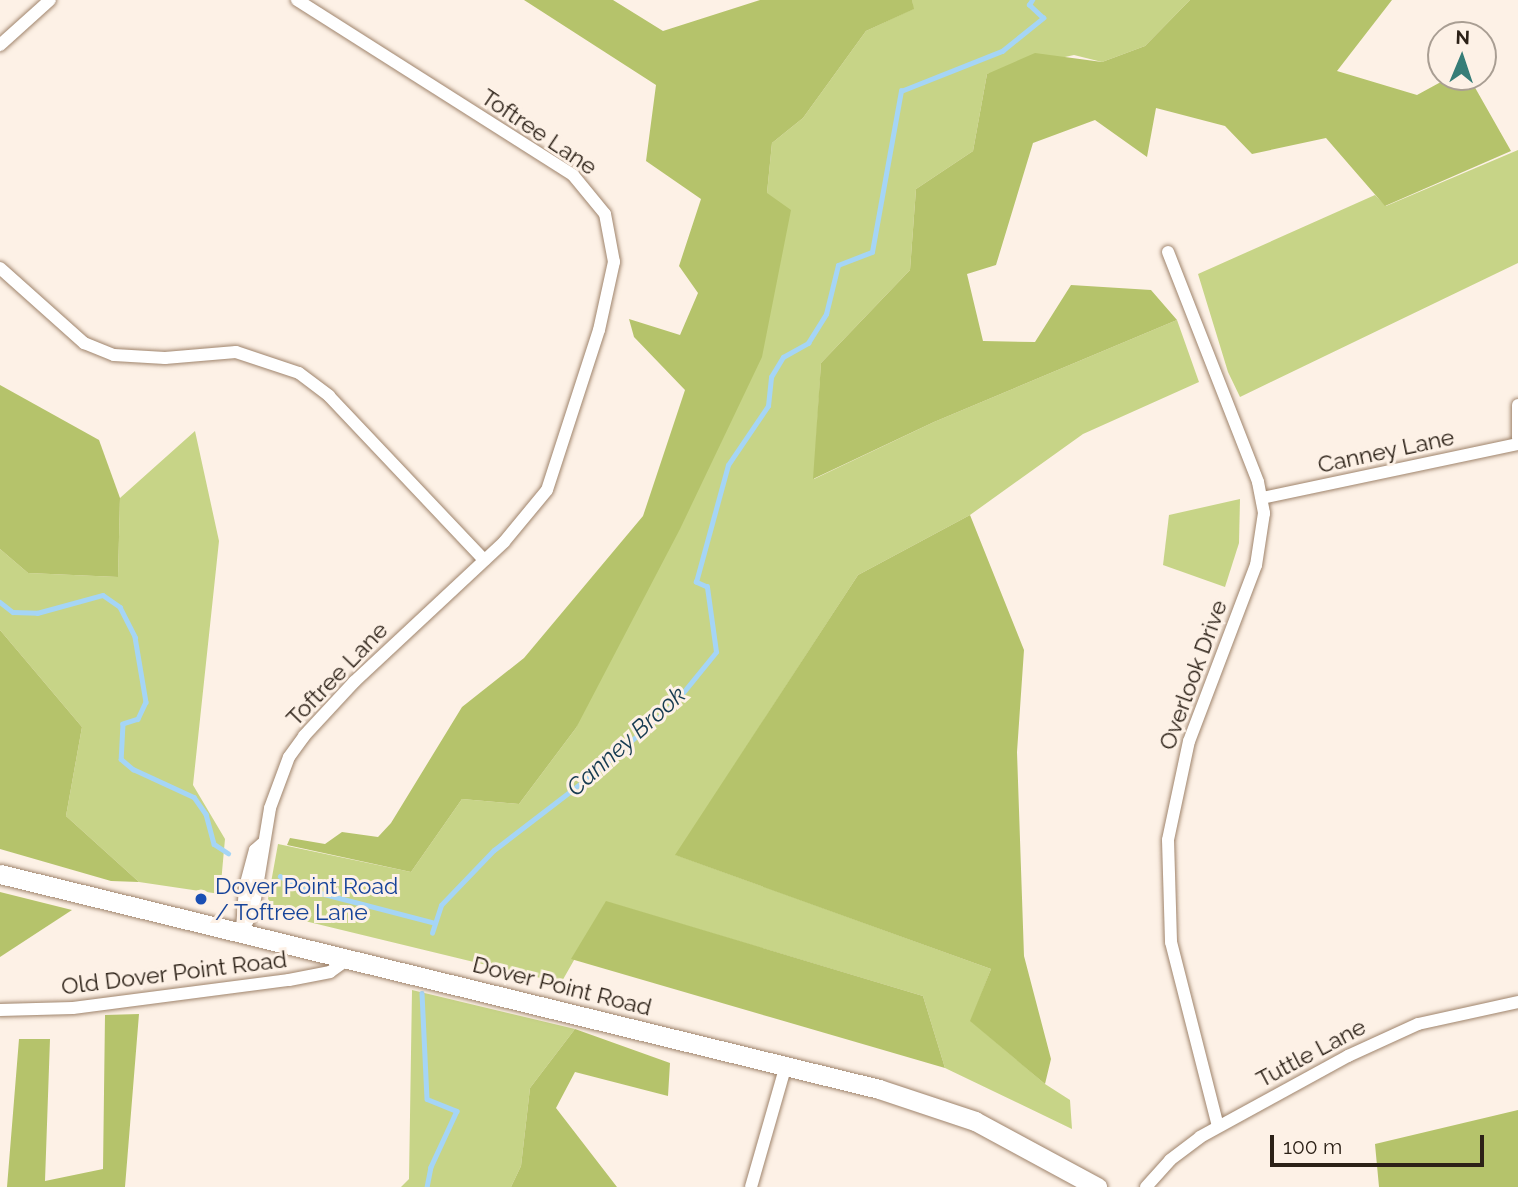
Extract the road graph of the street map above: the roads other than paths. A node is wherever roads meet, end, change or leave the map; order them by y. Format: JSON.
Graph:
{"nodes":[{"id":1,"x":50,"y":0,"type":"edge"},
{"id":2,"x":297,"y":0,"type":"edge"},
{"id":3,"x":0,"y":45,"type":"edge"},
{"id":4,"x":1168,"y":252,"type":"dead end"},
{"id":5,"x":0,"y":268,"type":"edge"},
{"id":6,"x":1518,"y":405,"type":"edge"},
{"id":7,"x":1518,"y":438,"type":"edge"},
{"id":8,"x":1518,"y":444,"type":"edge"},
{"id":9,"x":1262,"y":498,"type":"junction"},
{"id":10,"x":484,"y":560,"type":"junction"},
{"id":11,"x":0,"y":874,"type":"edge"},
{"id":12,"x":242,"y":932,"type":"junction"},
{"id":13,"x":348,"y":959,"type":"junction"},
{"id":14,"x":1518,"y":1002,"type":"edge"},
{"id":15,"x":0,"y":1010,"type":"edge"},
{"id":16,"x":786,"y":1065,"type":"junction"},
{"id":17,"x":1218,"y":1126,"type":"junction"},
{"id":18,"x":751,"y":1187,"type":"edge"},
{"id":19,"x":1097,"y":1187,"type":"edge"},
{"id":20,"x":1146,"y":1187,"type":"edge"}],
"edges":[{"from":1,"to":3,"type":"street"},
{"from":2,"to":10,"type":"street","name":"Toftree Lane"},
{"from":4,"to":9,"type":"street","name":"Overlook Drive"},
{"from":5,"to":10,"type":"street"},
{"from":6,"to":7,"type":"street"},
{"from":8,"to":9,"type":"street","name":"Canney Lane"},
{"from":9,"to":17,"type":"street","name":"Overlook Drive"},
{"from":10,"to":12,"type":"street","name":"Toftree Lane"},
{"from":11,"to":12,"type":"main road","name":"Dover Point Road"},
{"from":12,"to":13,"type":"main road","name":"Dover Point Road"},
{"from":13,"to":15,"type":"street","name":"Old Dover Point Road"},
{"from":13,"to":16,"type":"main road","name":"Dover Point Road"},
{"from":14,"to":17,"type":"street","name":"Tuttle Lane"},
{"from":16,"to":18,"type":"street"},
{"from":16,"to":19,"type":"main road","name":"Dover Point Road"},
{"from":17,"to":20,"type":"street","name":"Tuttle Lane"}]}
